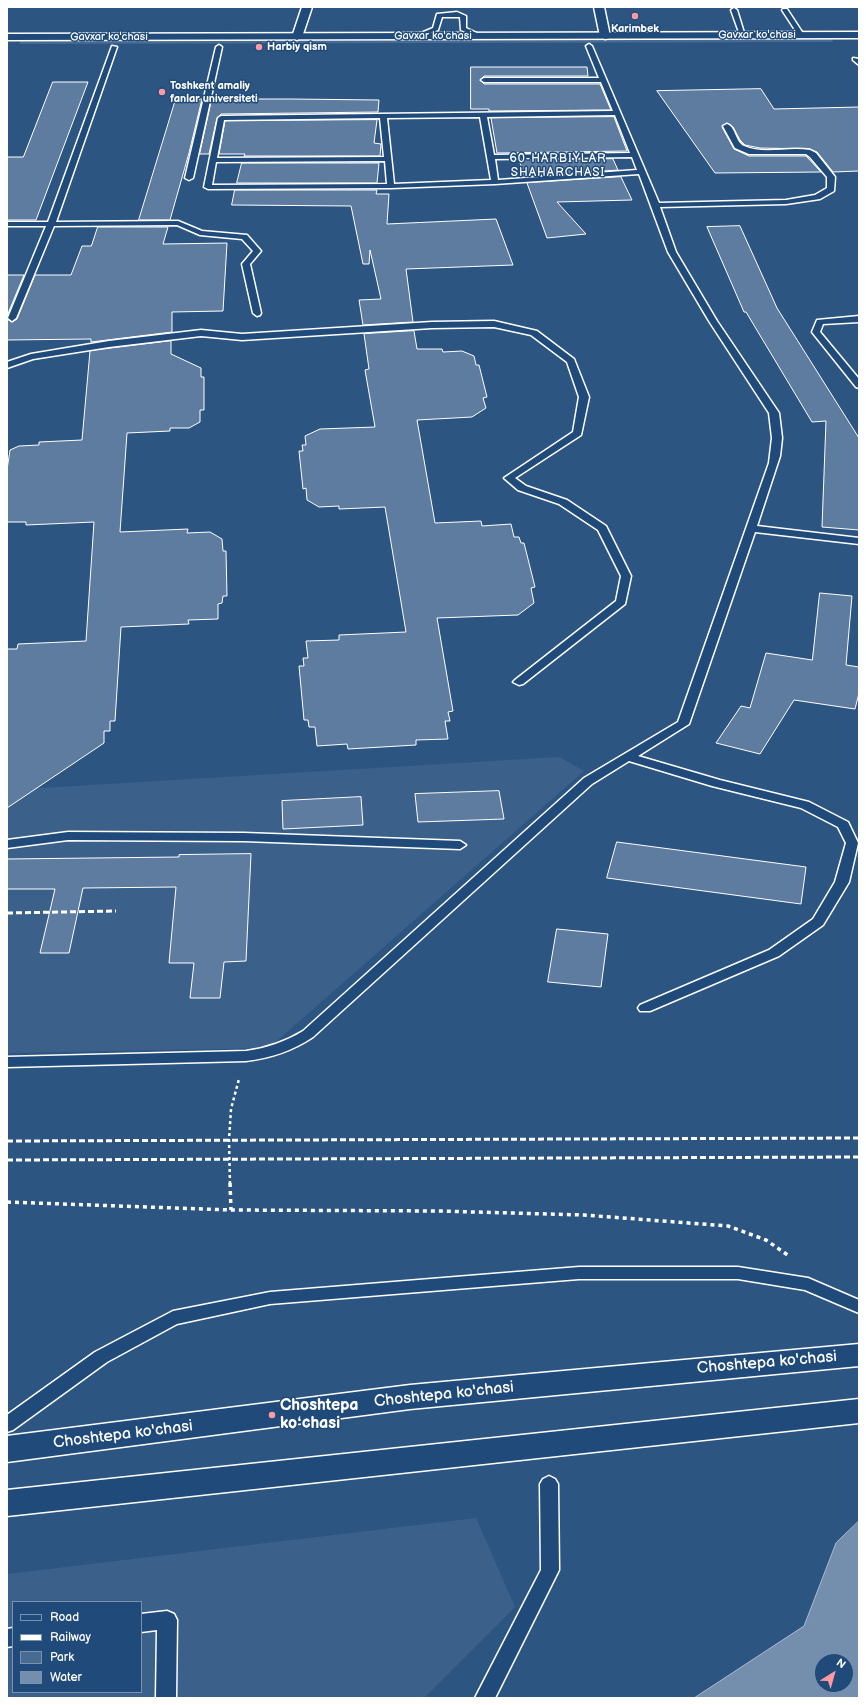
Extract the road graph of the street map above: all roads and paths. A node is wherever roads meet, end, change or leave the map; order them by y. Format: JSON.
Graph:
{"nodes":[{"id":1,"x":307,"y":7,"type":"edge"},
{"id":2,"x":599,"y":7,"type":"edge"},
{"id":3,"x":734,"y":10,"type":"dead end"},
{"id":4,"x":785,"y":10,"type":"dead end"},
{"id":5,"x":743,"y":35,"type":"junction"},
{"id":6,"x":801,"y":35,"type":"junction"},
{"id":7,"x":843,"y":35,"type":"junction"},
{"id":8,"x":859,"y":35,"type":"edge"},
{"id":9,"x":297,"y":36,"type":"junction"},
{"id":10,"x":417,"y":36,"type":"junction"},
{"id":11,"x":479,"y":36,"type":"junction"},
{"id":12,"x":605,"y":36,"type":"junction"},
{"id":13,"x":7,"y":40,"type":"edge"},
{"id":14,"x":854,"y":45,"type":"edge"},
{"id":15,"x":589,"y":46,"type":"junction"},
{"id":16,"x":114,"y":47,"type":"junction"},
{"id":17,"x":219,"y":47,"type":"junction"},
{"id":18,"x":484,"y":80,"type":"dead end"},
{"id":19,"x":603,"y":80,"type":"junction"},
{"id":20,"x":617,"y":113,"type":"junction"},
{"id":21,"x":483,"y":115,"type":"junction"},
{"id":22,"x":383,"y":116,"type":"junction"},
{"id":23,"x":727,"y":126,"type":"dead end"},
{"id":24,"x":635,"y":155,"type":"junction"},
{"id":25,"x":490,"y":157,"type":"junction"},
{"id":26,"x":388,"y":159,"type":"junction"},
{"id":27,"x":213,"y":160,"type":"junction"},
{"id":28,"x":642,"y":172,"type":"junction"},
{"id":29,"x":189,"y":178,"type":"dead end"},
{"id":30,"x":495,"y":182,"type":"junction"},
{"id":31,"x":391,"y":186,"type":"junction"},
{"id":32,"x":656,"y":205,"type":"junction"},
{"id":33,"x":7,"y":224,"type":"edge"},
{"id":34,"x":51,"y":224,"type":"junction"},
{"id":35,"x":256,"y":313,"type":"dead end"},
{"id":36,"x":12,"y":318,"type":"dead end"},
{"id":37,"x":859,"y":319,"type":"edge"},
{"id":38,"x":7,"y":365,"type":"edge"},
{"id":39,"x":859,"y":385,"type":"edge"},
{"id":40,"x":751,"y":528,"type":"junction"},
{"id":41,"x":859,"y":541,"type":"edge"},
{"id":42,"x":519,"y":682,"type":"dead end"},
{"id":43,"x":627,"y":757,"type":"junction"},
{"id":44,"x":7,"y":844,"type":"edge"},
{"id":45,"x":460,"y":845,"type":"dead end"},
{"id":46,"x":645,"y":1008,"type":"dead end"},
{"id":47,"x":246,"y":1056,"type":"junction"},
{"id":48,"x":7,"y":1062,"type":"edge"},
{"id":49,"x":7,"y":1202,"type":"edge"},
{"id":50,"x":230,"y":1210,"type":"junction"},
{"id":51,"x":808,"y":1284,"type":"junction"},
{"id":52,"x":859,"y":1307,"type":"edge"},
{"id":53,"x":859,"y":1355,"type":"edge"},
{"id":54,"x":859,"y":1411,"type":"edge"},
{"id":55,"x":7,"y":1425,"type":"edge"},
{"id":56,"x":7,"y":1449,"type":"edge"},
{"id":57,"x":549,"y":1484,"type":"dead end"},
{"id":58,"x":7,"y":1504,"type":"edge"},
{"id":59,"x":142,"y":1623,"type":"edge"},
{"id":60,"x":166,"y":1698,"type":"edge"},
{"id":61,"x":485,"y":1698,"type":"edge"}],
"edges":[{"from":1,"to":9,"type":"main road"},
{"from":2,"to":12,"type":"main road"},
{"from":3,"to":5,"type":"lane"},
{"from":4,"to":6,"type":"lane"},
{"from":5,"to":6,"type":"main road","name":"Gavxar ko'chasi"},
{"from":5,"to":12,"type":"main road","name":"Gavxar ko'chasi"},
{"from":6,"to":7,"type":"main road","name":"Gavxar ko'chasi"},
{"from":7,"to":8,"type":"main road","name":"Gavxar ko'chasi"},
{"from":7,"to":14,"type":"main road"},
{"from":9,"to":10,"type":"main road","name":"Gavxar ko'chasi"},
{"from":9,"to":13,"type":"main road","name":"Gavxar ko'chasi"},
{"from":10,"to":11,"type":"main road","name":"Gavxar ko'chasi"},
{"from":10,"to":11,"type":"lane"},
{"from":11,"to":12,"type":"main road","name":"Gavxar ko'chasi"},
{"from":13,"to":16,"type":"main road","name":"Gavxar ko'chasi"},
{"from":14,"to":15,"type":"main road","name":"Gavxar ko'chasi"},
{"from":15,"to":17,"type":"main road","name":"Gavxar ko'chasi"},
{"from":15,"to":19,"type":"lane"},
{"from":16,"to":17,"type":"main road","name":"Gavxar ko'chasi"},
{"from":16,"to":34,"type":"lane"},
{"from":17,"to":29,"type":"lane"},
{"from":18,"to":19,"type":"lane"},
{"from":19,"to":20,"type":"lane"},
{"from":20,"to":21,"type":"lane"},
{"from":20,"to":24,"type":"lane"},
{"from":21,"to":22,"type":"lane"},
{"from":21,"to":25,"type":"lane"},
{"from":22,"to":26,"type":"lane"},
{"from":22,"to":27,"type":"lane"},
{"from":23,"to":32,"type":"lane"},
{"from":24,"to":25,"type":"lane"},
{"from":24,"to":28,"type":"lane"},
{"from":25,"to":30,"type":"lane"},
{"from":26,"to":27,"type":"lane"},
{"from":26,"to":31,"type":"lane"},
{"from":27,"to":31,"type":"lane"},
{"from":28,"to":30,"type":"lane"},
{"from":28,"to":32,"type":"lane"},
{"from":30,"to":31,"type":"lane"},
{"from":32,"to":40,"type":"lane"},
{"from":33,"to":34,"type":"lane"},
{"from":34,"to":35,"type":"lane"},
{"from":34,"to":36,"type":"lane"},
{"from":37,"to":39,"type":"lane"},
{"from":38,"to":42,"type":"lane"},
{"from":40,"to":41,"type":"lane"},
{"from":40,"to":43,"type":"lane"},
{"from":43,"to":46,"type":"lane"},
{"from":43,"to":47,"type":"lane"},
{"from":44,"to":45,"type":"lane"},
{"from":47,"to":48,"type":"lane"},
{"from":47,"to":50,"type":"path"},
{"from":49,"to":50,"type":"path"},
{"from":50,"to":51,"type":"path"},
{"from":51,"to":52,"type":"lane"},
{"from":51,"to":55,"type":"lane"},
{"from":53,"to":56,"type":"main road","name":"Choshtepa ko'chasi"},
{"from":54,"to":58,"type":"main road"},
{"from":57,"to":61,"type":"lane"},
{"from":59,"to":60,"type":"lane"}]}
